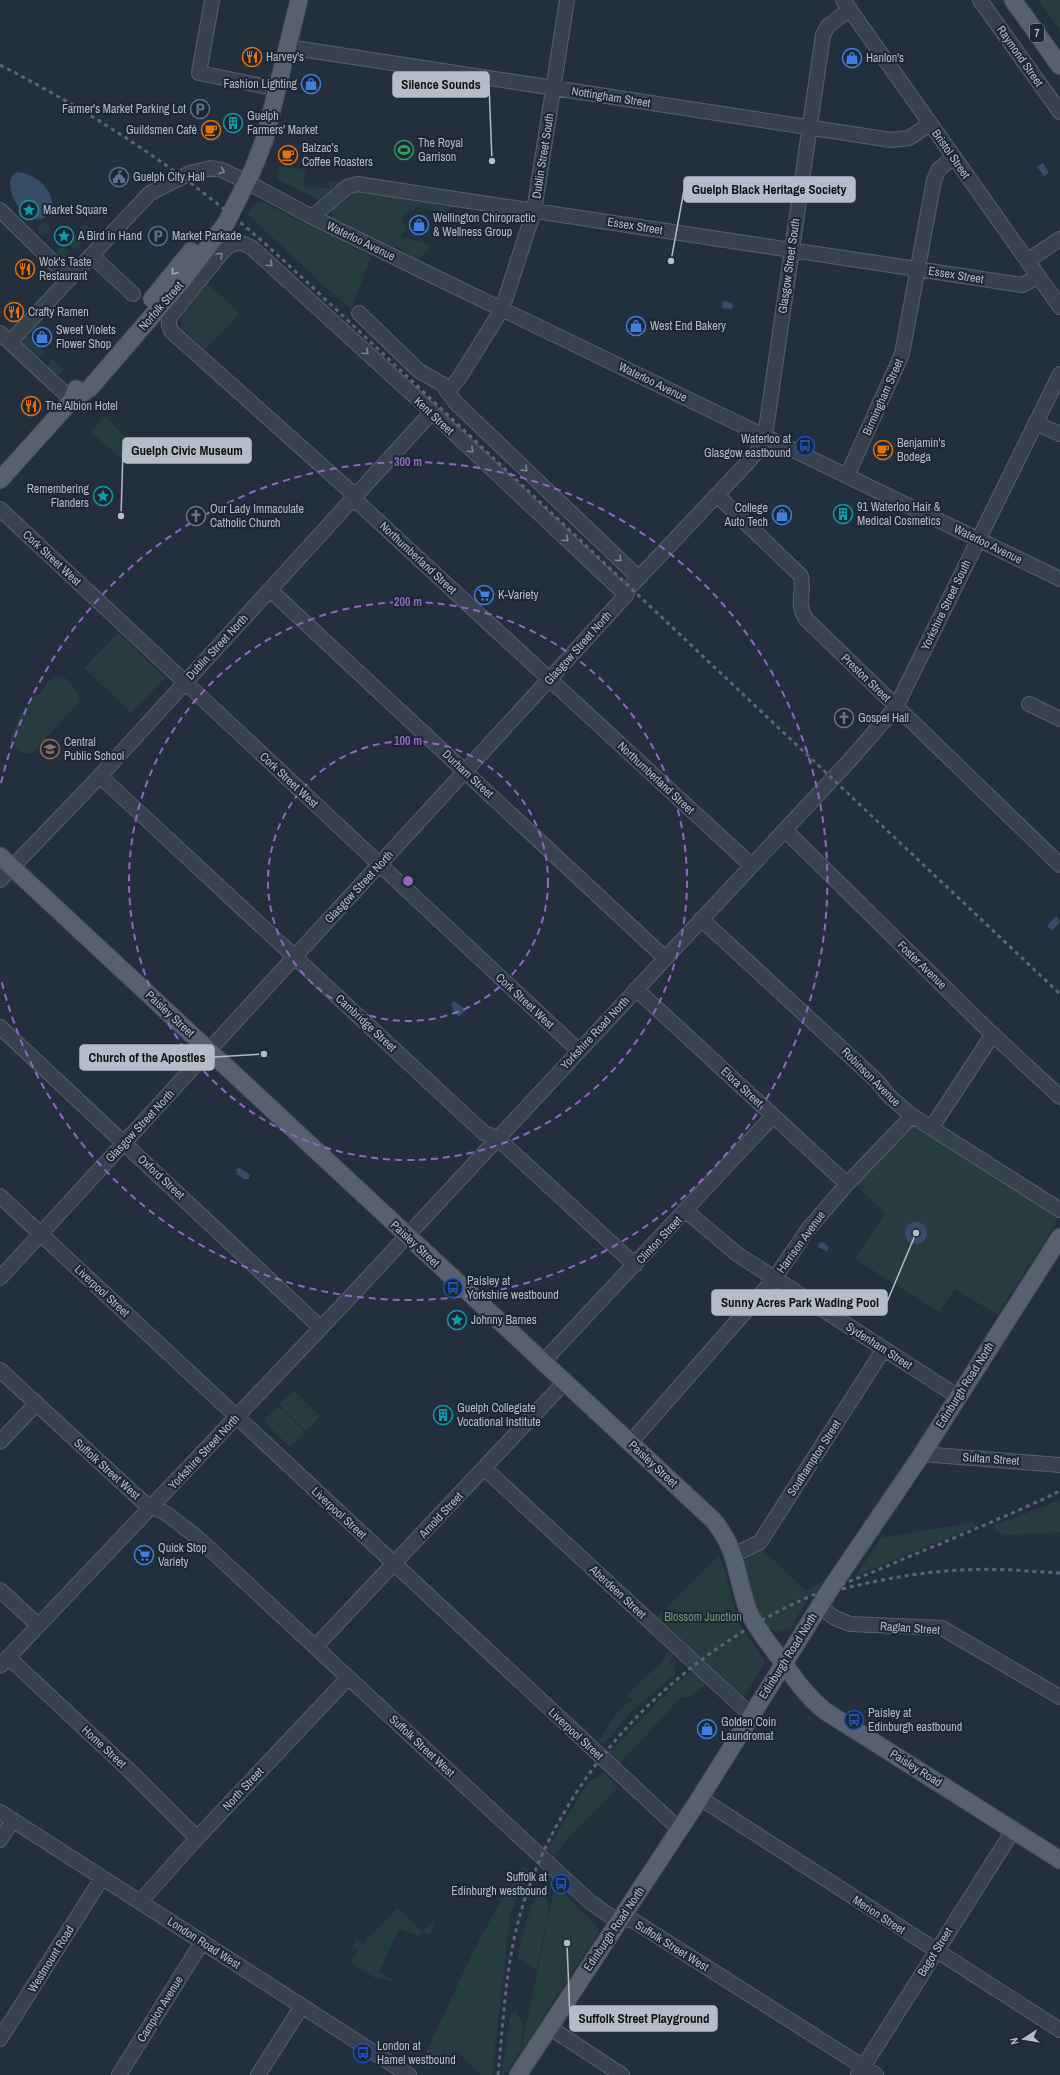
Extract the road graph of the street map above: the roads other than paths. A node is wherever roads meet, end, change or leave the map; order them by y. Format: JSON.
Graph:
{"nodes":[{"id":1,"x":212,"y":0,"type":"edge"},
{"id":2,"x":299,"y":0,"type":"edge"},
{"id":3,"x":567,"y":0,"type":"edge"},
{"id":4,"x":980,"y":0,"type":"edge"},
{"id":5,"x":1013,"y":0,"type":"edge"},
{"id":6,"x":847,"y":5,"type":"edge"},
{"id":7,"x":288,"y":47,"type":"junction"},
{"id":8,"x":1060,"y":66,"type":"edge"},
{"id":9,"x":554,"y":88,"type":"junction"},
{"id":10,"x":278,"y":89,"type":"junction"},
{"id":11,"x":1060,"y":112,"type":"edge"},
{"id":12,"x":930,"y":124,"type":"junction"},
{"id":13,"x":809,"y":127,"type":"junction"},
{"id":14,"x":954,"y":157,"type":"junction"},
{"id":15,"x":247,"y":182,"type":"junction"},
{"id":16,"x":0,"y":210,"type":"edge"},
{"id":17,"x":534,"y":211,"type":"junction"},
{"id":18,"x":312,"y":217,"type":"junction"},
{"id":19,"x":1060,"y":239,"type":"edge"},
{"id":20,"x":239,"y":243,"type":"joint"},
{"id":21,"x":791,"y":249,"type":"junction"},
{"id":22,"x":95,"y":251,"type":"junction"},
{"id":23,"x":1027,"y":262,"type":"junction"},
{"id":24,"x":917,"y":269,"type":"junction"},
{"id":25,"x":1038,"y":277,"type":"junction"},
{"id":26,"x":69,"y":278,"type":"junction"},
{"id":27,"x":133,"y":294,"type":"dead end"},
{"id":28,"x":1060,"y":307,"type":"edge"},
{"id":29,"x":502,"y":309,"type":"junction"},
{"id":30,"x":360,"y":313,"type":"dead end"},
{"id":31,"x":5,"y":338,"type":"edge"},
{"id":32,"x":1060,"y":374,"type":"edge"},
{"id":33,"x":448,"y":392,"type":"junction"},
{"id":34,"x":72,"y":400,"type":"junction"},
{"id":35,"x":431,"y":413,"type":"junction"},
{"id":36,"x":1036,"y":423,"type":"junction"},
{"id":37,"x":1060,"y":434,"type":"edge"},
{"id":38,"x":765,"y":436,"type":"junction"},
{"id":39,"x":847,"y":476,"type":"junction"},
{"id":40,"x":0,"y":480,"type":"edge"},
{"id":41,"x":718,"y":496,"type":"junction"},
{"id":42,"x":353,"y":498,"type":"junction"},
{"id":43,"x":0,"y":509,"type":"edge"},
{"id":44,"x":978,"y":539,"type":"junction"},
{"id":45,"x":639,"y":578,"type":"junction"},
{"id":46,"x":1060,"y":579,"type":"edge"},
{"id":47,"x":270,"y":590,"type":"junction"},
{"id":48,"x":626,"y":595,"type":"junction"},
{"id":49,"x":550,"y":679,"type":"junction"},
{"id":50,"x":184,"y":682,"type":"junction"},
{"id":51,"x":1029,"y":704,"type":"dead end"},
{"id":52,"x":896,"y":707,"type":"junction"},
{"id":53,"x":1060,"y":719,"type":"edge"},
{"id":54,"x":465,"y":771,"type":"junction"},
{"id":55,"x":100,"y":776,"type":"junction"},
{"id":56,"x":785,"y":830,"type":"junction"},
{"id":57,"x":6,"y":862,"type":"edge"},
{"id":58,"x":379,"y":865,"type":"junction"},
{"id":59,"x":751,"y":865,"type":"junction"},
{"id":60,"x":1060,"y":865,"type":"edge"},
{"id":61,"x":0,"y":880,"type":"edge"},
{"id":62,"x":701,"y":919,"type":"junction"},
{"id":63,"x":295,"y":957,"type":"junction"},
{"id":64,"x":665,"y":958,"type":"junction"},
{"id":65,"x":636,"y":989,"type":"junction"},
{"id":66,"x":0,"y":1027,"type":"edge"},
{"id":67,"x":993,"y":1034,"type":"junction"},
{"id":68,"x":578,"y":1050,"type":"junction"},
{"id":69,"x":210,"y":1051,"type":"junction"},
{"id":70,"x":1060,"y":1098,"type":"edge"},
{"id":71,"x":773,"y":1116,"type":"junction"},
{"id":72,"x":912,"y":1116,"type":"junction"},
{"id":73,"x":932,"y":1127,"type":"junction"},
{"id":74,"x":497,"y":1138,"type":"junction"},
{"id":75,"x":124,"y":1143,"type":"junction"},
{"id":76,"x":847,"y":1184,"type":"junction"},
{"id":77,"x":0,"y":1196,"type":"edge"},
{"id":78,"x":1060,"y":1210,"type":"edge"},
{"id":79,"x":686,"y":1211,"type":"junction"},
{"id":80,"x":40,"y":1234,"type":"junction"},
{"id":81,"x":407,"y":1236,"type":"junction"},
{"id":82,"x":1060,"y":1237,"type":"edge"},
{"id":83,"x":635,"y":1265,"type":"junction"},
{"id":84,"x":0,"y":1278,"type":"edge"},
{"id":85,"x":774,"y":1279,"type":"junction"},
{"id":86,"x":321,"y":1328,"type":"junction"},
{"id":87,"x":884,"y":1349,"type":"junction"},
{"id":88,"x":543,"y":1362,"type":"junction"},
{"id":89,"x":0,"y":1370,"type":"edge"},
{"id":90,"x":564,"y":1382,"type":"junction"},
{"id":91,"x":958,"y":1396,"type":"junction"},
{"id":92,"x":36,"y":1404,"type":"junction"},
{"id":93,"x":238,"y":1417,"type":"junction"},
{"id":94,"x":0,"y":1442,"type":"edge"},
{"id":95,"x":630,"y":1443,"type":"junction"},
{"id":96,"x":922,"y":1454,"type":"junction"},
{"id":97,"x":1060,"y":1464,"type":"edge"},
{"id":98,"x":485,"y":1469,"type":"junction"},
{"id":99,"x":152,"y":1506,"type":"junction"},
{"id":100,"x":734,"y":1555,"type":"junction"},
{"id":101,"x":394,"y":1565,"type":"junction"},
{"id":102,"x":0,"y":1590,"type":"edge"},
{"id":103,"x":819,"y":1607,"type":"junction"},
{"id":104,"x":38,"y":1625,"type":"junction"},
{"id":105,"x":316,"y":1646,"type":"junction"},
{"id":106,"x":4,"y":1662,"type":"edge"},
{"id":107,"x":783,"y":1663,"type":"junction"},
{"id":108,"x":348,"y":1678,"type":"junction"},
{"id":109,"x":1057,"y":1693,"type":"edge"},
{"id":110,"x":751,"y":1715,"type":"junction"},
{"id":111,"x":700,"y":1798,"type":"junction"},
{"id":112,"x":0,"y":1812,"type":"edge"},
{"id":113,"x":13,"y":1820,"type":"junction"},
{"id":114,"x":679,"y":1829,"type":"junction"},
{"id":115,"x":1014,"y":1829,"type":"junction"},
{"id":116,"x":197,"y":1838,"type":"junction"},
{"id":117,"x":0,"y":1840,"type":"edge"},
{"id":118,"x":1060,"y":1860,"type":"edge"},
{"id":119,"x":102,"y":1878,"type":"junction"},
{"id":120,"x":140,"y":1902,"type":"junction"},
{"id":121,"x":621,"y":1917,"type":"junction"},
{"id":122,"x":202,"y":1942,"type":"junction"},
{"id":123,"x":936,"y":1951,"type":"junction"},
{"id":124,"x":302,"y":2006,"type":"junction"},
{"id":125,"x":548,"y":2028,"type":"junction"},
{"id":126,"x":1060,"y":2030,"type":"edge"},
{"id":127,"x":0,"y":2039,"type":"edge"},
{"id":128,"x":861,"y":2071,"type":"edge"},
{"id":129,"x":119,"y":2075,"type":"edge"},
{"id":130,"x":258,"y":2075,"type":"edge"},
{"id":131,"x":409,"y":2075,"type":"edge"},
{"id":132,"x":518,"y":2075,"type":"edge"},
{"id":133,"x":622,"y":2075,"type":"edge"},
{"id":134,"x":876,"y":2075,"type":"edge"}],
"edges":[{"from":1,"to":10,"type":"street"},
{"from":2,"to":7,"type":"main road","name":"Norfolk Street"},
{"from":3,"to":9,"type":"street","name":"Dublin Street South"},
{"from":4,"to":11,"type":"street","name":"Raymond Street"},
{"from":5,"to":8,"type":"main road","number":"7"},
{"from":6,"to":12,"type":"street","name":"Bristol Street"},
{"from":6,"to":13,"type":"street","name":"Glasgow Street South"},
{"from":7,"to":9,"type":"street","name":"Nottingham Street"},
{"from":7,"to":10,"type":"main road","name":"Norfolk Street"},
{"from":9,"to":13,"type":"street","name":"Nottingham Street"},
{"from":9,"to":17,"type":"street","name":"Dublin Street South"},
{"from":10,"to":15,"type":"main road","name":"Norfolk Street"},
{"from":12,"to":13,"type":"street","name":"Nottingham Street"},
{"from":12,"to":14,"type":"street","name":"Bristol Street"},
{"from":13,"to":21,"type":"street","name":"Glasgow Street South"},
{"from":14,"to":23,"type":"street","name":"Bristol Street"},
{"from":14,"to":24,"type":"street","name":"Birmingham Street"},
{"from":15,"to":18,"type":"street","name":"Waterloo Avenue"},
{"from":22,"to":15,"type":"street","name":"Waterloo Avenue","one_way":true},
{"from":15,"to":34,"type":"main road","name":"Norfolk Street"},
{"from":16,"to":26,"type":"street"},
{"from":17,"to":18,"type":"street","name":"Essex Street"},
{"from":17,"to":21,"type":"street","name":"Essex Street"},
{"from":17,"to":29,"type":"street","name":"Dublin Street South"},
{"from":18,"to":29,"type":"street","name":"Waterloo Avenue"},
{"from":19,"to":23,"type":"street"},
{"from":20,"to":35,"type":"street","name":"Kent Street","one_way":true},
{"from":42,"to":20,"type":"street","name":"Northumberland Street","one_way":true},
{"from":21,"to":24,"type":"street","name":"Essex Street"},
{"from":21,"to":38,"type":"street","name":"Glasgow Street South"},
{"from":22,"to":26,"type":"street","name":"Waterloo Avenue"},
{"from":22,"to":27,"type":"street"},
{"from":23,"to":25,"type":"street","name":"Bristol Street"},
{"from":24,"to":25,"type":"street","name":"Essex Street"},
{"from":24,"to":39,"type":"street","name":"Birmingham Street"},
{"from":25,"to":28,"type":"street","name":"Bristol Street"},
{"from":26,"to":31,"type":"street","name":"Waterloo Avenue"},
{"from":29,"to":33,"type":"street"},
{"from":29,"to":38,"type":"street","name":"Waterloo Avenue"},
{"from":30,"to":33,"type":"street","name":"Kent Street"},
{"from":31,"to":34,"type":"street"},
{"from":32,"to":36,"type":"street","name":"Yorkshire Street South"},
{"from":33,"to":45,"type":"street","name":"Kent Street","one_way":true},
{"from":34,"to":40,"type":"main road","name":"Norfolk Street"},
{"from":35,"to":42,"type":"street","name":"Dublin Street North"},
{"from":35,"to":48,"type":"street","name":"Kent Street","one_way":true},
{"from":36,"to":37,"type":"street"},
{"from":36,"to":44,"type":"street","name":"Yorkshire Street South"},
{"from":38,"to":39,"type":"street","name":"Waterloo Avenue"},
{"from":38,"to":41,"type":"street","name":"Glasgow Street South"},
{"from":39,"to":44,"type":"street","name":"Waterloo Avenue"},
{"from":41,"to":45,"type":"street","name":"Glasgow Street North"},
{"from":41,"to":52,"type":"street","name":"Preston Street"},
{"from":42,"to":47,"type":"street","name":"Dublin Street North"},
{"from":42,"to":49,"type":"street","name":"Northumberland Street"},
{"from":43,"to":50,"type":"street","name":"Cork Street West"},
{"from":44,"to":46,"type":"street","name":"Waterloo Avenue"},
{"from":44,"to":52,"type":"street","name":"Yorkshire Street South"},
{"from":45,"to":48,"type":"street","name":"Glasgow Street North"},
{"from":47,"to":50,"type":"street","name":"Dublin Street North"},
{"from":47,"to":54,"type":"street","name":"Durham Street"},
{"from":48,"to":49,"type":"street","name":"Glasgow Street North"},
{"from":49,"to":54,"type":"street","name":"Glasgow Street North"},
{"from":49,"to":59,"type":"street","name":"Northumberland Street"},
{"from":50,"to":55,"type":"street","name":"Dublin Street North"},
{"from":50,"to":58,"type":"street","name":"Cork Street West"},
{"from":51,"to":53,"type":"street"},
{"from":52,"to":56,"type":"street","name":"Yorkshire Street South"},
{"from":52,"to":60,"type":"street","name":"Preston Street"},
{"from":54,"to":58,"type":"street","name":"Glasgow Street North"},
{"from":54,"to":64,"type":"street","name":"Durham Street"},
{"from":55,"to":57,"type":"street","name":"Dublin Street North"},
{"from":55,"to":63,"type":"street","name":"Cambridge Street"},
{"from":56,"to":59,"type":"street","name":"Yorkshire Road North"},
{"from":56,"to":67,"type":"street","name":"Foster Avenue"},
{"from":57,"to":61,"type":"street","name":"Dublin Street North"},
{"from":57,"to":69,"type":"main road","name":"Paisley Street"},
{"from":58,"to":63,"type":"street","name":"Glasgow Street North"},
{"from":58,"to":68,"type":"street","name":"Cork Street West"},
{"from":59,"to":62,"type":"street","name":"Yorkshire Road North"},
{"from":62,"to":64,"type":"street","name":"Yorkshire Road North"},
{"from":62,"to":72,"type":"street","name":"Robinson Avenue"},
{"from":63,"to":69,"type":"street","name":"Glasgow Street North"},
{"from":63,"to":74,"type":"street","name":"Cambridge Street"},
{"from":64,"to":65,"type":"street","name":"Yorkshire Road North"},
{"from":65,"to":68,"type":"street","name":"Yorkshire Road North"},
{"from":65,"to":71,"type":"street","name":"Elora Street"},
{"from":66,"to":75,"type":"street","name":"Oxford Street"},
{"from":67,"to":70,"type":"street","name":"Foster Avenue"},
{"from":67,"to":73,"type":"street"},
{"from":68,"to":74,"type":"street","name":"Yorkshire Road North"},
{"from":69,"to":75,"type":"street","name":"Glasgow Street North"},
{"from":69,"to":81,"type":"main road","name":"Paisley Street"},
{"from":71,"to":76,"type":"street","name":"Elora Street"},
{"from":71,"to":79,"type":"street","name":"Clinton Street"},
{"from":72,"to":73,"type":"street","name":"Robinson Avenue"},
{"from":72,"to":76,"type":"street","name":"Harrison Avenue"},
{"from":73,"to":78,"type":"street","name":"Robinson Avenue"},
{"from":74,"to":81,"type":"street","name":"Yorkshire Road North"},
{"from":74,"to":83,"type":"street","name":"Cambridge Street"},
{"from":75,"to":80,"type":"street","name":"Glasgow Street North"},
{"from":75,"to":86,"type":"street","name":"Oxford Street"},
{"from":76,"to":85,"type":"street","name":"Harrison Avenue"},
{"from":77,"to":80,"type":"street","name":"Liverpool Street"},
{"from":79,"to":83,"type":"street","name":"Clinton Street"},
{"from":79,"to":85,"type":"street","name":"Sydenham Street"},
{"from":80,"to":84,"type":"street","name":"Glasgow Street North"},
{"from":80,"to":93,"type":"street","name":"Liverpool Street"},
{"from":81,"to":86,"type":"street","name":"Yorkshire Street North"},
{"from":81,"to":88,"type":"main road","name":"Paisley Street"},
{"from":82,"to":91,"type":"main road","name":"Edinburgh Road North"},
{"from":83,"to":88,"type":"street","name":"Clinton Street"},
{"from":85,"to":87,"type":"street","name":"Sydenham Street"},
{"from":85,"to":95,"type":"street","name":"Harrison Avenue"},
{"from":86,"to":93,"type":"street","name":"Yorkshire Street North"},
{"from":87,"to":91,"type":"street","name":"Sydenham Street"},
{"from":87,"to":100,"type":"street","name":"Southampton Street"},
{"from":88,"to":90,"type":"main road","name":"Paisley Street"},
{"from":89,"to":92,"type":"street","name":"Suffolk Street West"},
{"from":90,"to":95,"type":"main road","name":"Paisley Street"},
{"from":90,"to":98,"type":"street","name":"Arnold Street"},
{"from":91,"to":96,"type":"main road","name":"Edinburgh Road North"},
{"from":92,"to":94,"type":"street"},
{"from":92,"to":99,"type":"street","name":"Suffolk Street West"},
{"from":93,"to":99,"type":"street","name":"Yorkshire Street North"},
{"from":93,"to":101,"type":"street","name":"Liverpool Street"},
{"from":95,"to":100,"type":"main road","name":"Paisley Street"},
{"from":96,"to":97,"type":"street","name":"Sultan Street"},
{"from":96,"to":103,"type":"main road","name":"Edinburgh Road North"},
{"from":98,"to":101,"type":"street","name":"Arnold Street"},
{"from":98,"to":110,"type":"street","name":"Aberdeen Street"},
{"from":99,"to":104,"type":"street","name":"Yorkshire Street North"},
{"from":99,"to":105,"type":"street","name":"Suffolk Street West"},
{"from":100,"to":107,"type":"main road","name":"Paisley Street"},
{"from":101,"to":105,"type":"street","name":"Arnold Street"},
{"from":101,"to":114,"type":"street","name":"Liverpool Street"},
{"from":102,"to":104,"type":"street"},
{"from":103,"to":107,"type":"main road","name":"Edinburgh Road North"},
{"from":103,"to":109,"type":"street","name":"Raglan Street"},
{"from":104,"to":106,"type":"street","name":"Yorkshire Street North"},
{"from":105,"to":108,"type":"street","name":"Suffolk Street West"},
{"from":106,"to":116,"type":"street","name":"Home Street"},
{"from":107,"to":110,"type":"main road","name":"Edinburgh Road North"},
{"from":107,"to":115,"type":"main road","name":"Paisley Road"},
{"from":108,"to":116,"type":"street","name":"North Street"},
{"from":108,"to":121,"type":"street","name":"Suffolk Street West"},
{"from":110,"to":111,"type":"main road","name":"Edinburgh Road North"},
{"from":111,"to":114,"type":"main road","name":"Edinburgh Road North"},
{"from":111,"to":123,"type":"street","name":"Merion Street"},
{"from":112,"to":113,"type":"street","name":"London Road West"},
{"from":113,"to":117,"type":"street"},
{"from":113,"to":119,"type":"street","name":"London Road West"},
{"from":114,"to":121,"type":"main road","name":"Edinburgh Road North"},
{"from":115,"to":118,"type":"main road","name":"Paisley Road"},
{"from":115,"to":123,"type":"street","name":"Bagot Street"},
{"from":116,"to":120,"type":"street","name":"North Street"},
{"from":119,"to":120,"type":"street","name":"London Road West"},
{"from":119,"to":127,"type":"street","name":"Westmount Road"},
{"from":120,"to":122,"type":"street","name":"London Road West"},
{"from":121,"to":125,"type":"main road","name":"Edinburgh Road North"},
{"from":121,"to":128,"type":"street","name":"Suffolk Street West"},
{"from":122,"to":124,"type":"street","name":"London Road West"},
{"from":122,"to":129,"type":"street","name":"Campion Avenue"},
{"from":123,"to":126,"type":"street","name":"Merion Street"},
{"from":123,"to":128,"type":"street","name":"Bagot Street"},
{"from":124,"to":130,"type":"street"},
{"from":124,"to":131,"type":"street","name":"London Road West"},
{"from":125,"to":132,"type":"main road","name":"Edinburgh Road North"},
{"from":125,"to":133,"type":"street"},
{"from":128,"to":134,"type":"street","name":"Suffolk Street West"}]}
